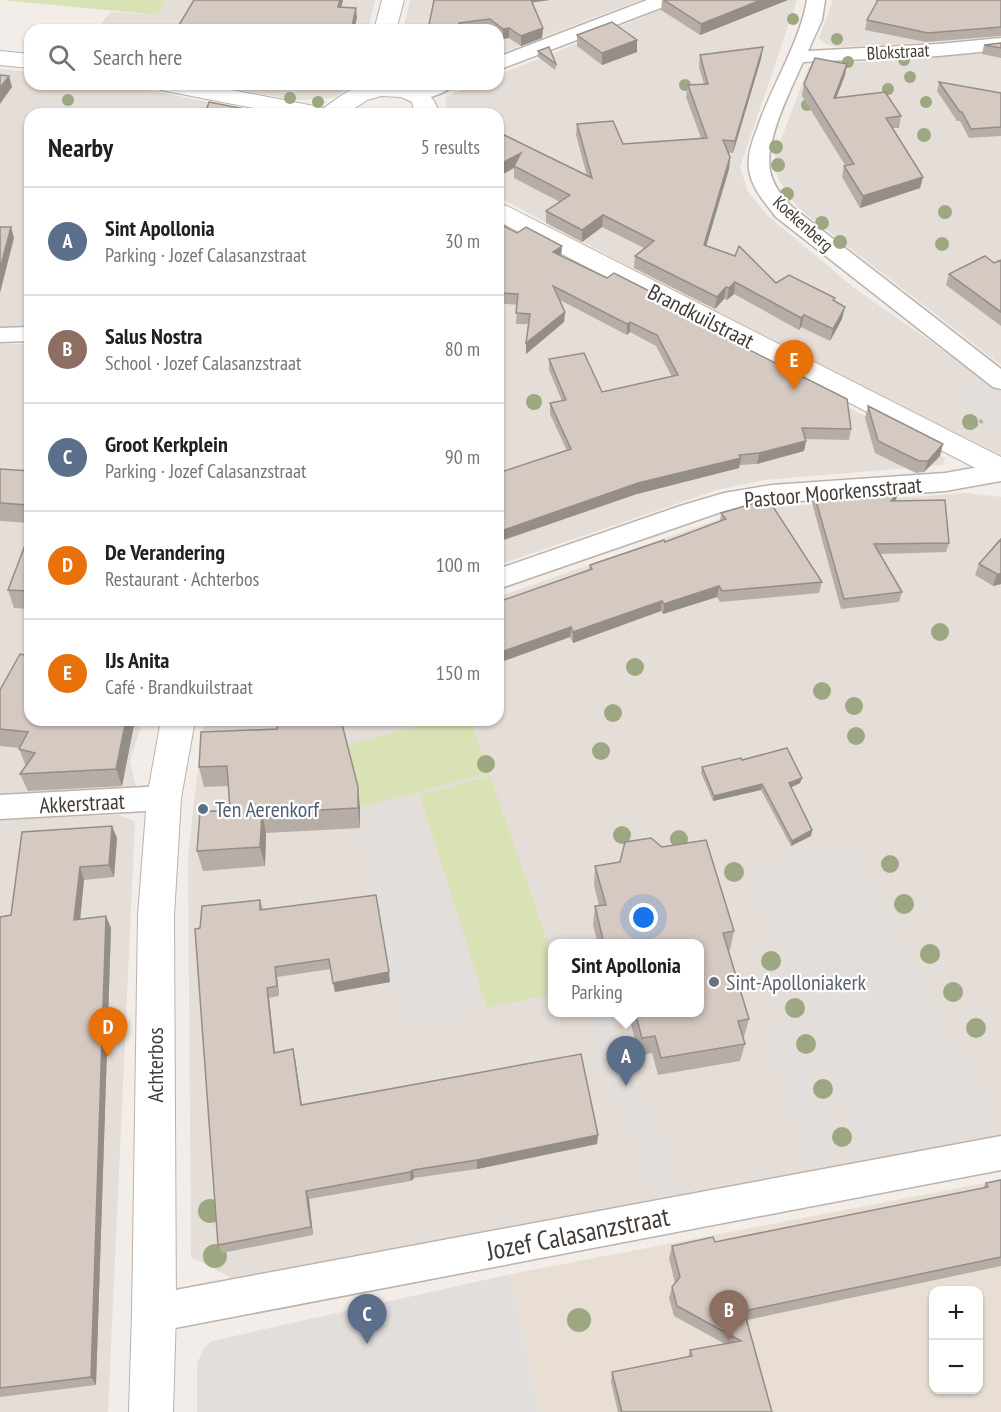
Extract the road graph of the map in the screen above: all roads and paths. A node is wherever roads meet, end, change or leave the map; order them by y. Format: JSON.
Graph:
{"nodes":[{"id":1,"x":393,"y":0,"type":"edge"},
{"id":2,"x":664,"y":0,"type":"edge"},
{"id":3,"x":816,"y":0,"type":"edge"},
{"id":4,"x":387,"y":24,"type":"edge"},
{"id":5,"x":1001,"y":44,"type":"edge"},
{"id":6,"x":796,"y":57,"type":"junction"},
{"id":7,"x":0,"y":58,"type":"edge"},
{"id":8,"x":24,"y":60,"type":"edge"},
{"id":9,"x":504,"y":61,"type":"edge"},
{"id":10,"x":197,"y":90,"type":"edge"},
{"id":11,"x":371,"y":90,"type":"edge"},
{"id":12,"x":399,"y":90,"type":"edge"},
{"id":13,"x":437,"y":90,"type":"edge"},
{"id":14,"x":421,"y":104,"type":"edge"},
{"id":15,"x":289,"y":108,"type":"edge"},
{"id":16,"x":339,"y":108,"type":"edge"},
{"id":17,"x":504,"y":214,"type":"edge"},
{"id":18,"x":24,"y":334,"type":"edge"},
{"id":19,"x":0,"y":335,"type":"edge"},
{"id":20,"x":1001,"y":381,"type":"edge"},
{"id":21,"x":1001,"y":471,"type":"edge"},
{"id":22,"x":504,"y":577,"type":"edge"},
{"id":23,"x":177,"y":726,"type":"edge"},
{"id":24,"x":164,"y":798,"type":"junction"},
{"id":25,"x":0,"y":807,"type":"edge"},
{"id":26,"x":1001,"y":1153,"type":"edge"},
{"id":27,"x":154,"y":1313,"type":"junction"},
{"id":28,"x":151,"y":1412,"type":"edge"}],
"edges":[{"from":1,"to":4,"type":"street"},
{"from":2,"to":9,"type":"street"},
{"from":3,"to":6,"type":"street","name":"Koekenberg"},
{"from":5,"to":6,"type":"street","name":"Blokstraat"},
{"from":6,"to":20,"type":"street","name":"Koekenberg"},
{"from":7,"to":8,"type":"street"},
{"from":10,"to":15,"type":"street"},
{"from":11,"to":16,"type":"street"},
{"from":12,"to":14,"type":"street"},
{"from":13,"to":14,"type":"street"},
{"from":17,"to":21,"type":"street","name":"Brandkuilstraat"},
{"from":18,"to":19,"type":"street"},
{"from":21,"to":22,"type":"street","name":"Pastoor Moorkensstraat"},
{"from":23,"to":24,"type":"street","name":"Achterbos"},
{"from":24,"to":25,"type":"street","name":"Akkerstraat"},
{"from":24,"to":27,"type":"street","name":"Achterbos"},
{"from":26,"to":27,"type":"street","name":"Jozef Calasanzstraat"},
{"from":27,"to":28,"type":"street","name":"Achterbos"}]}
